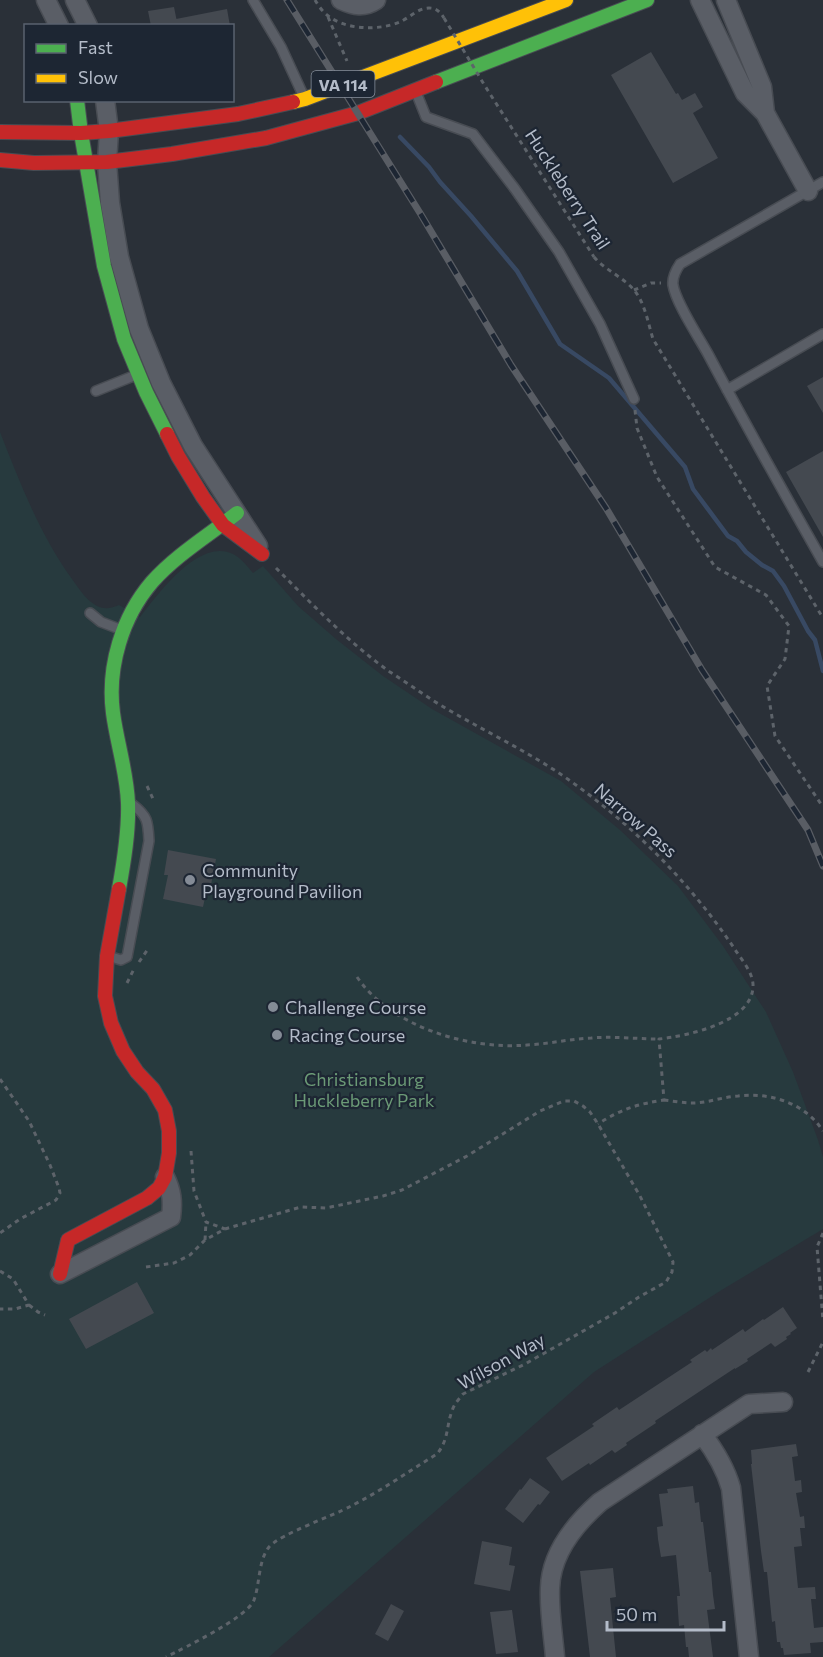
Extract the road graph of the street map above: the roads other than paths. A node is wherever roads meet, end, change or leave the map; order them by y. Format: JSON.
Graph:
{"nodes":[{"id":1,"x":46,"y":0,"type":"edge"},
{"id":2,"x":75,"y":0,"type":"edge"},
{"id":3,"x":253,"y":0,"type":"edge"},
{"id":4,"x":341,"y":0,"type":"edge"},
{"id":5,"x":376,"y":0,"type":"edge"},
{"id":6,"x":566,"y":0,"type":"edge"},
{"id":7,"x":647,"y":0,"type":"edge"},
{"id":8,"x":700,"y":0,"type":"edge"},
{"id":9,"x":726,"y":0,"type":"edge"},
{"id":10,"x":58,"y":24,"type":"edge"},
{"id":11,"x":87,"y":24,"type":"edge"},
{"id":12,"x":415,"y":90,"type":"junction"},
{"id":13,"x":305,"y":99,"type":"junction"},
{"id":14,"x":77,"y":102,"type":"edge"},
{"id":15,"x":105,"y":102,"type":"edge"},
{"id":16,"x":765,"y":113,"type":"junction"},
{"id":17,"x":109,"y":131,"type":"junction"},
{"id":18,"x":0,"y":132,"type":"edge"},
{"id":19,"x":81,"y":133,"type":"junction"},
{"id":20,"x":0,"y":160,"type":"edge"},
{"id":21,"x":107,"y":162,"type":"junction"},
{"id":22,"x":86,"y":164,"type":"junction"},
{"id":23,"x":816,"y":187,"type":"edge"},
{"id":24,"x":823,"y":334,"type":"edge"},
{"id":25,"x":138,"y":374,"type":"junction"},
{"id":26,"x":727,"y":390,"type":"junction"},
{"id":27,"x":96,"y":391,"type":"dead end"},
{"id":28,"x":634,"y":399,"type":"road end"},
{"id":29,"x":237,"y":513,"type":"junction"},
{"id":30,"x":223,"y":525,"type":"junction"},
{"id":31,"x":266,"y":557,"type":"joint"},
{"id":32,"x":823,"y":562,"type":"edge"},
{"id":33,"x":90,"y":613,"type":"dead end"},
{"id":34,"x":124,"y":631,"type":"junction"},
{"id":35,"x":128,"y":801,"type":"junction"},
{"id":36,"x":107,"y":956,"type":"junction"},
{"id":37,"x":165,"y":1177,"type":"junction"},
{"id":38,"x":60,"y":1274,"type":"joint"},
{"id":39,"x":783,"y":1402,"type":"dead end"},
{"id":40,"x":702,"y":1434,"type":"junction"},
{"id":41,"x":555,"y":1657,"type":"edge"},
{"id":42,"x":749,"y":1657,"type":"edge"}],
"edges":[{"from":1,"to":10,"type":"street"},
{"from":2,"to":11,"type":"street"},
{"from":3,"to":13,"type":"lane"},
{"from":4,"to":5,"type":"street"},
{"from":6,"to":13,"type":"street","number":"VA 114"},
{"from":7,"to":12,"type":"street","number":"VA 114"},
{"from":8,"to":16,"type":"street"},
{"from":9,"to":16,"type":"street"},
{"from":12,"to":21,"type":"street","number":"VA 114"},
{"from":12,"to":28,"type":"lane"},
{"from":13,"to":17,"type":"street","number":"VA 114"},
{"from":14,"to":19,"type":"street"},
{"from":15,"to":17,"type":"street"},
{"from":16,"to":23,"type":"street"},
{"from":17,"to":19,"type":"street","number":"VA 114"},
{"from":17,"to":21,"type":"street"},
{"from":18,"to":19,"type":"street","number":"VA 114"},
{"from":19,"to":22,"type":"street"},
{"from":20,"to":22,"type":"street","number":"VA 114"},
{"from":21,"to":22,"type":"street","number":"VA 114"},
{"from":21,"to":29,"type":"street"},
{"from":22,"to":25,"type":"street"},
{"from":23,"to":26,"type":"lane"},
{"from":24,"to":26,"type":"lane"},
{"from":25,"to":27,"type":"lane"},
{"from":25,"to":30,"type":"street"},
{"from":26,"to":32,"type":"lane"},
{"from":29,"to":30,"type":"street"},
{"from":29,"to":31,"type":"street"},
{"from":30,"to":31,"type":"street"},
{"from":30,"to":34,"type":"street"},
{"from":33,"to":34,"type":"lane"},
{"from":34,"to":35,"type":"street"},
{"from":35,"to":36,"type":"street"},
{"from":35,"to":36,"type":"lane"},
{"from":36,"to":37,"type":"street"},
{"from":37,"to":38,"type":"street"},
{"from":37,"to":38,"type":"street"},
{"from":39,"to":40,"type":"street"},
{"from":40,"to":41,"type":"street"},
{"from":40,"to":42,"type":"street"}]}
